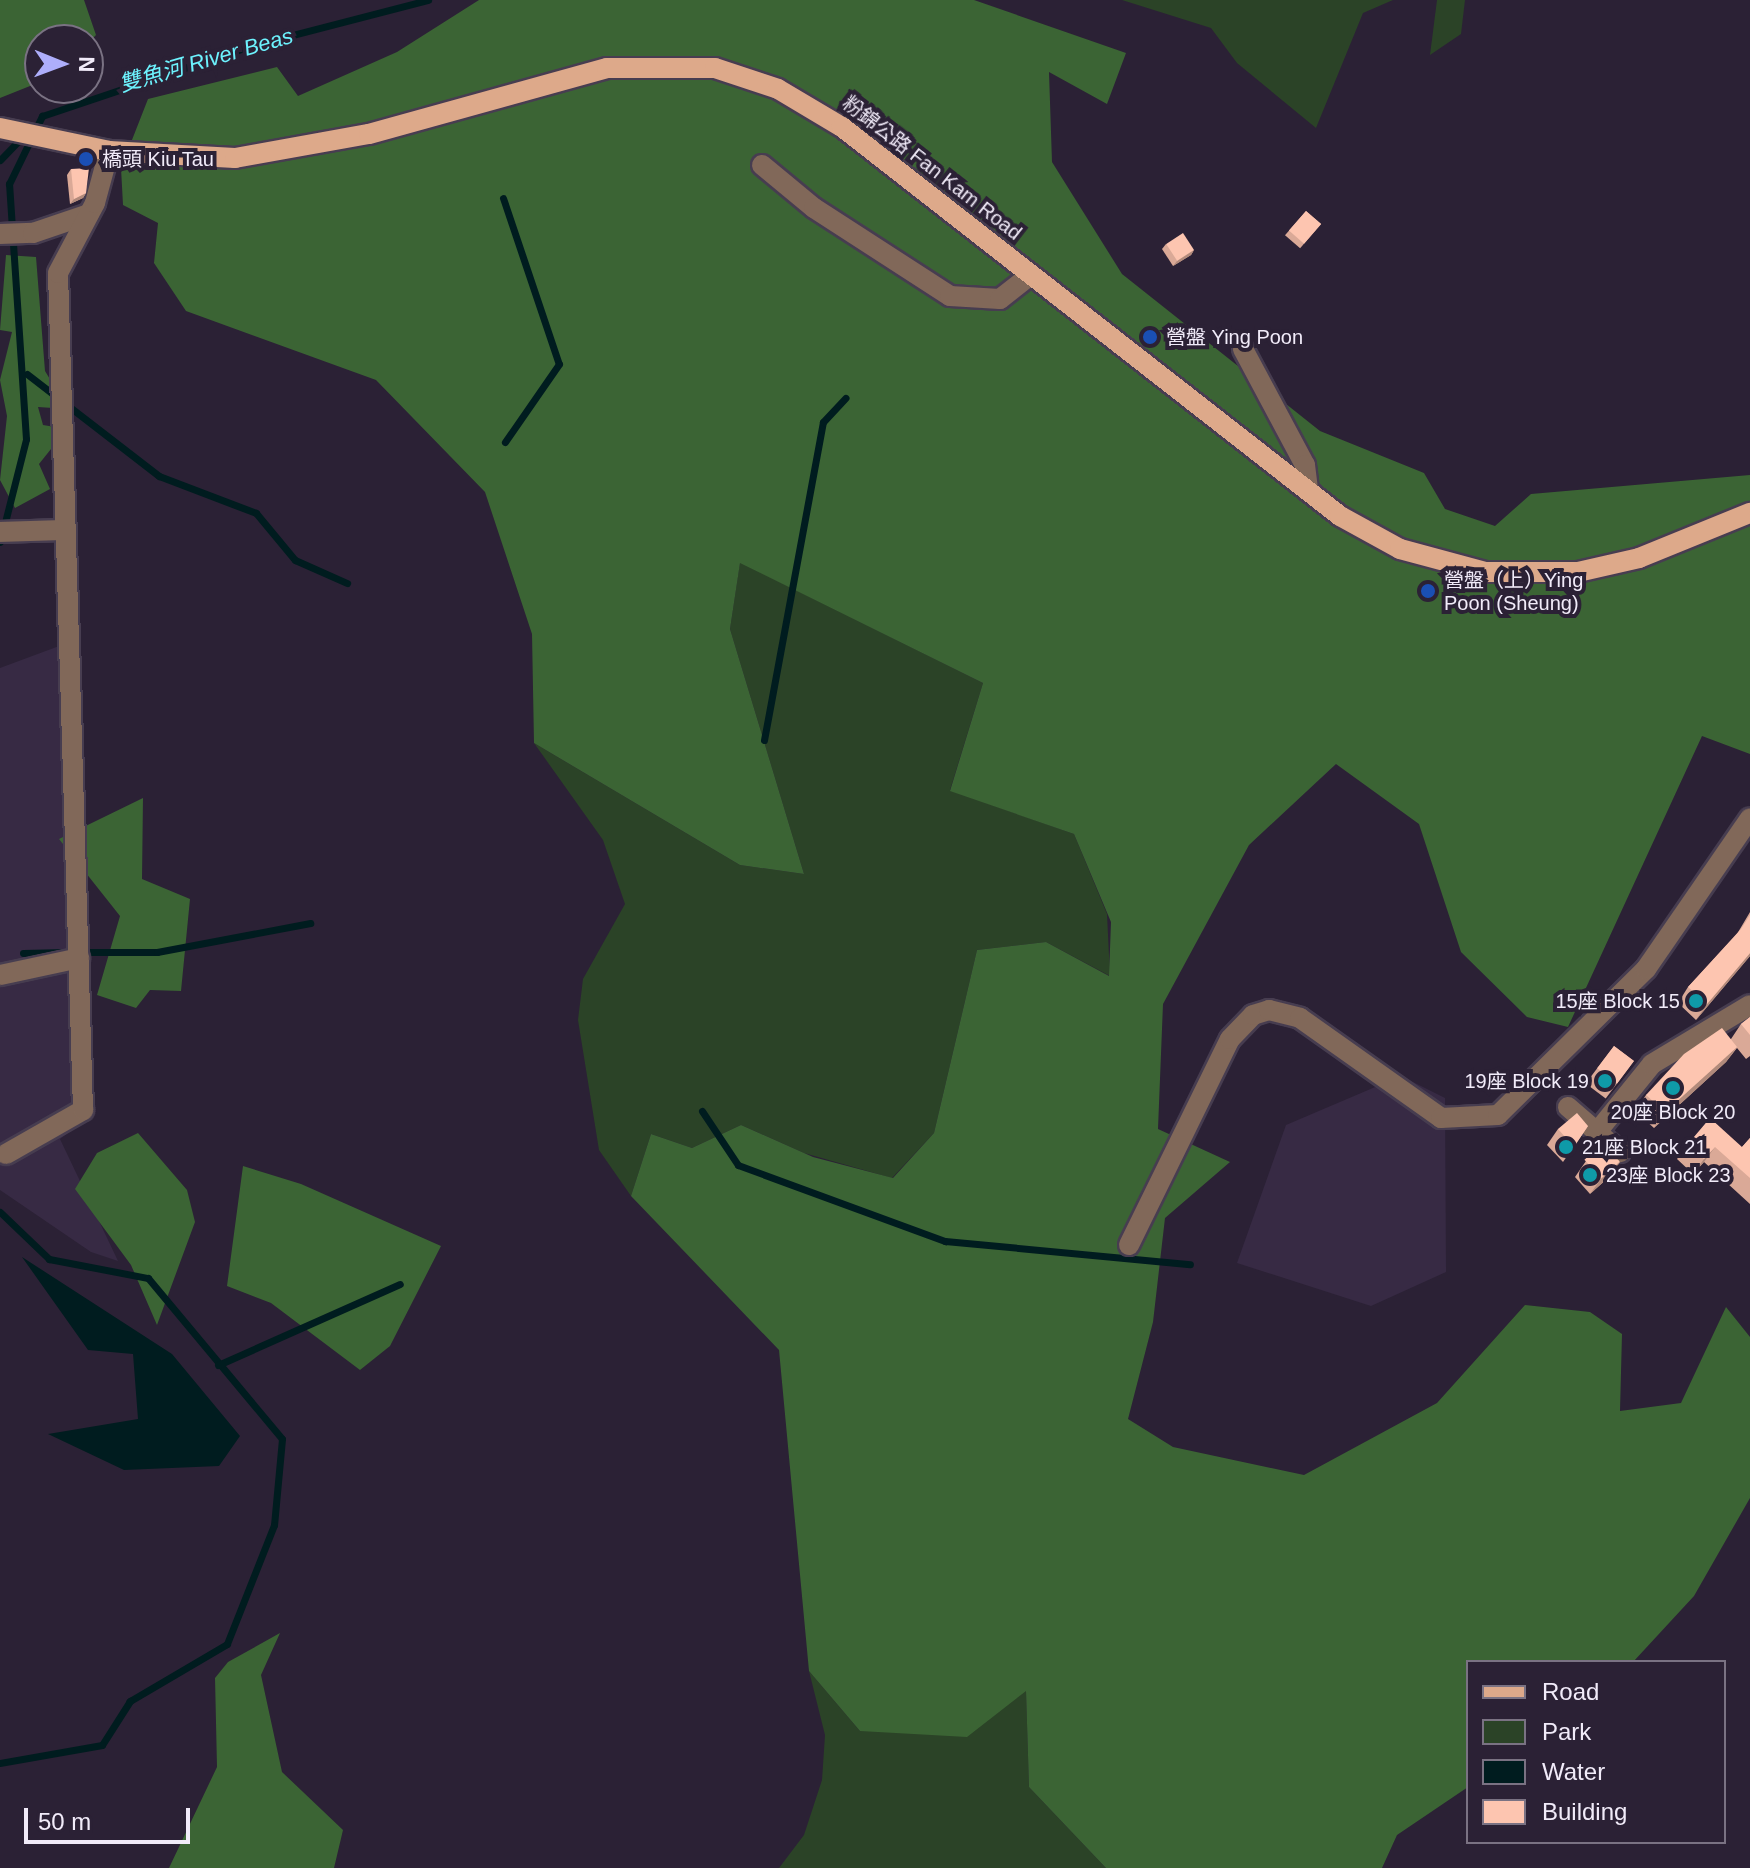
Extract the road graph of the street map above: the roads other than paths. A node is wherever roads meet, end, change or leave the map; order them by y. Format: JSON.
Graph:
{"nodes":[{"id":1,"x":0,"y":128,"type":"edge"},
{"id":2,"x":109,"y":151,"type":"junction"},
{"id":3,"x":762,"y":165,"type":"dead end"},
{"id":4,"x":89,"y":213,"type":"junction"},
{"id":5,"x":6,"y":233,"type":"edge"},
{"id":6,"x":1031,"y":275,"type":"junction"},
{"id":7,"x":1243,"y":349,"type":"dead end"},
{"id":8,"x":1308,"y":491,"type":"junction"},
{"id":9,"x":1750,"y":513,"type":"edge"},
{"id":10,"x":61,"y":530,"type":"junction"},
{"id":11,"x":10,"y":531,"type":"edge"},
{"id":12,"x":1750,"y":818,"type":"edge"},
{"id":13,"x":79,"y":958,"type":"junction"},
{"id":14,"x":0,"y":975,"type":"edge"},
{"id":15,"x":1750,"y":1005,"type":"edge"},
{"id":16,"x":1568,"y":1107,"type":"dead end"},
{"id":17,"x":1597,"y":1132,"type":"junction"},
{"id":18,"x":1620,"y":1152,"type":"dead end"},
{"id":19,"x":6,"y":1154,"type":"dead end"},
{"id":20,"x":1129,"y":1245,"type":"dead end"}],
"edges":[{"from":1,"to":2,"type":"main road","name":"粉錦公路 Fan Kam Road"},
{"from":2,"to":4,"type":"street"},
{"from":2,"to":6,"type":"main road","name":"粉錦公路 Fan Kam Road"},
{"from":3,"to":6,"type":"street"},
{"from":4,"to":5,"type":"street"},
{"from":4,"to":10,"type":"street"},
{"from":6,"to":8,"type":"main road","name":"粉錦公路 Fan Kam Road"},
{"from":7,"to":8,"type":"street"},
{"from":8,"to":9,"type":"main road","name":"粉錦公路 Fan Kam Road"},
{"from":10,"to":11,"type":"street"},
{"from":10,"to":13,"type":"street"},
{"from":12,"to":20,"type":"street"},
{"from":13,"to":14,"type":"street"},
{"from":13,"to":19,"type":"street"},
{"from":15,"to":17,"type":"street"},
{"from":16,"to":17,"type":"street"},
{"from":17,"to":18,"type":"street"}]}
